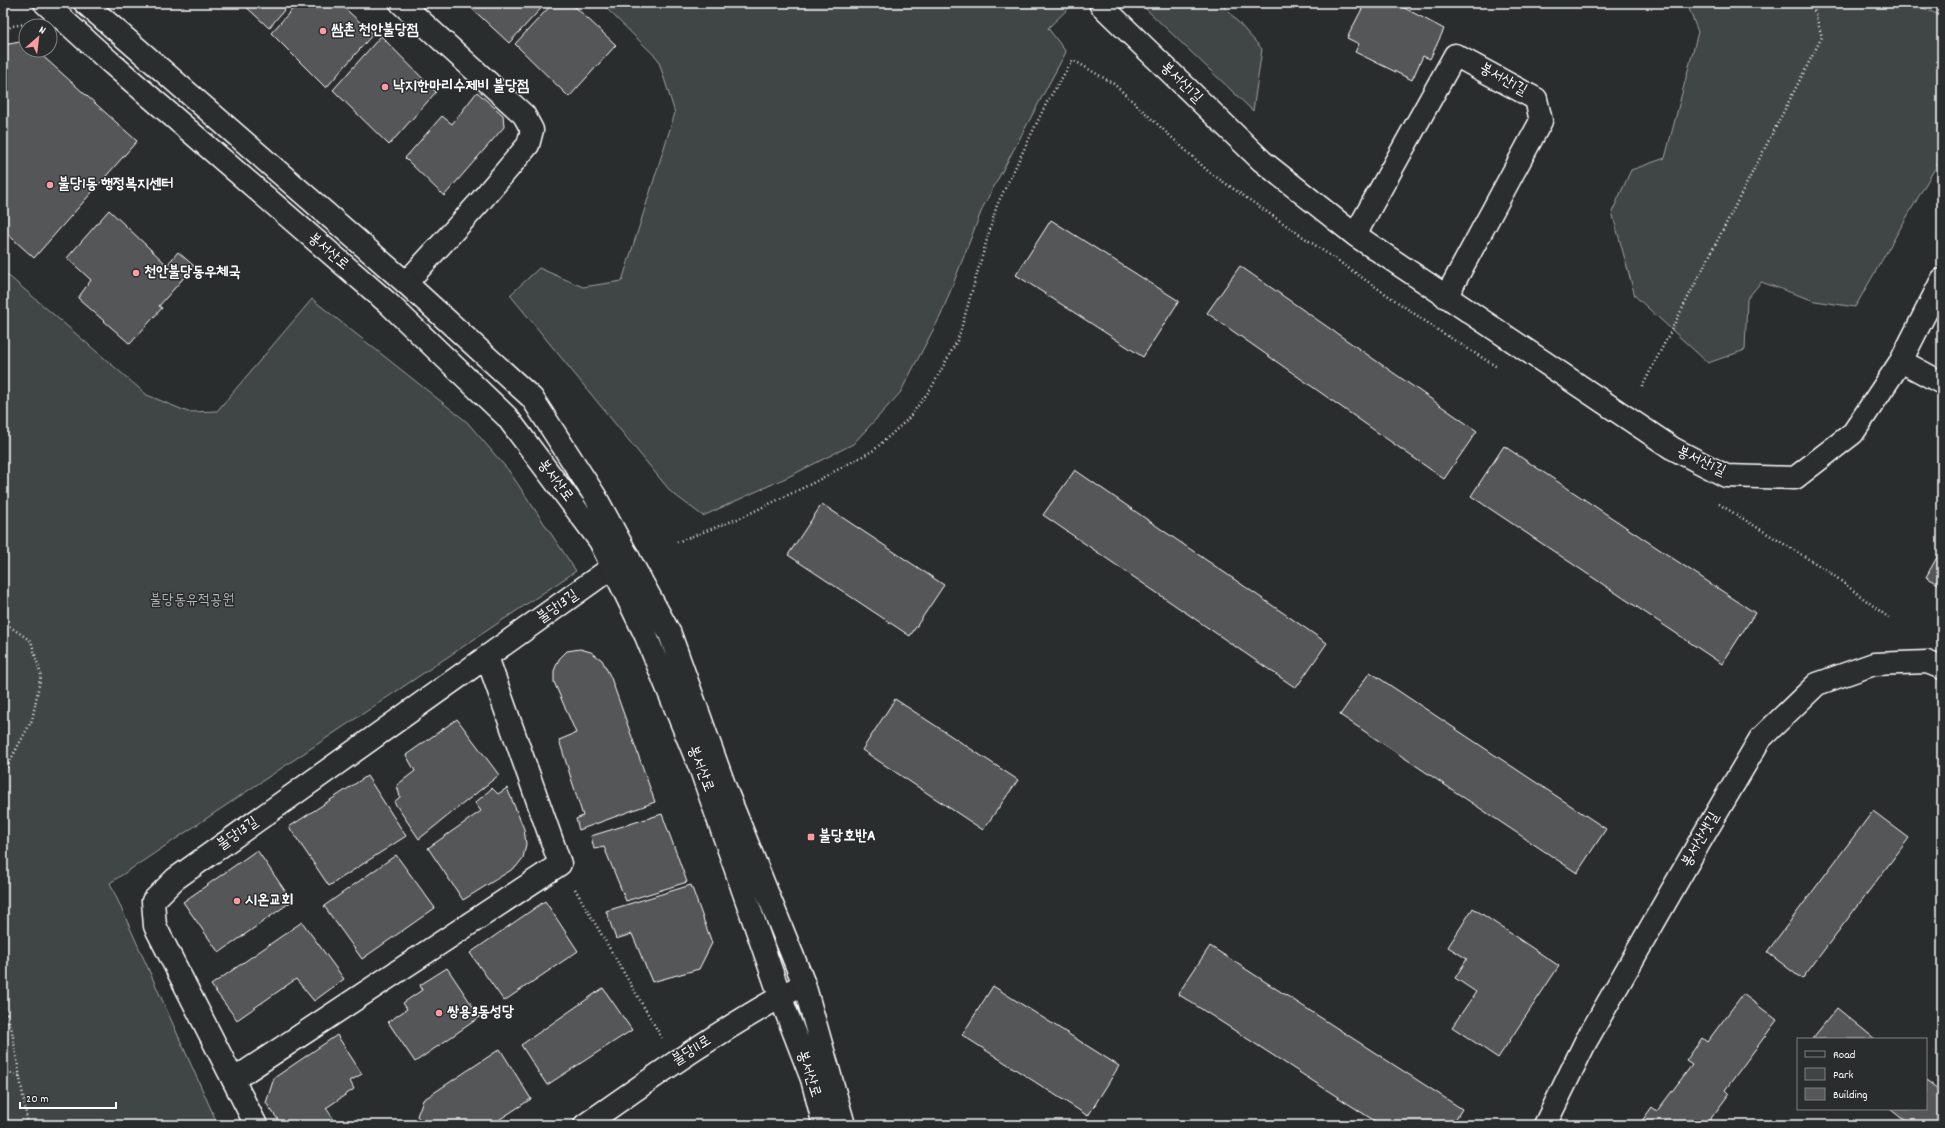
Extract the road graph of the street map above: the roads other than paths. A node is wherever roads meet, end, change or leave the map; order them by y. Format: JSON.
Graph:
{"nodes":[{"id":1,"x":45,"y":3,"type":"edge"},
{"id":2,"x":85,"y":3,"type":"edge"},
{"id":3,"x":401,"y":3,"type":"edge"},
{"id":4,"x":1101,"y":6,"type":"dead end"},
{"id":5,"x":1355,"y":235,"type":"junction"},
{"id":6,"x":1942,"y":280,"type":"edge"},
{"id":7,"x":406,"y":283,"type":"junction"},
{"id":8,"x":1446,"y":297,"type":"junction"},
{"id":9,"x":1901,"y":361,"type":"junction"},
{"id":10,"x":1942,"y":383,"type":"edge"},
{"id":11,"x":620,"y":562,"type":"junction"},
{"id":12,"x":487,"y":657,"type":"junction"},
{"id":13,"x":1942,"y":668,"type":"edge"},
{"id":14,"x":804,"y":984,"type":"junction"},
{"id":15,"x":780,"y":996,"type":"junction"},
{"id":16,"x":233,"y":1080,"type":"junction"},
{"id":17,"x":256,"y":1125,"type":"edge"},
{"id":18,"x":585,"y":1125,"type":"edge"},
{"id":19,"x":824,"y":1125,"type":"edge"},
{"id":20,"x":844,"y":1125,"type":"edge"},
{"id":21,"x":1545,"y":1125,"type":"edge"}],
"edges":[{"from":1,"to":11,"type":"street","name":"봉서산로"},
{"from":2,"to":7,"type":"street","name":"봉서산로"},
{"from":3,"to":7,"type":"street"},
{"from":4,"to":5,"type":"street","name":"봉서산1길"},
{"from":5,"to":8,"type":"street","name":"봉서산1길"},
{"from":5,"to":8,"type":"street","name":"봉서산1길"},
{"from":6,"to":9,"type":"street","name":"봉서산1길"},
{"from":7,"to":11,"type":"street","name":"봉서산로"},
{"from":8,"to":9,"type":"street","name":"봉서산1길"},
{"from":9,"to":10,"type":"street"},
{"from":11,"to":12,"type":"street","name":"불당13길"},
{"from":11,"to":14,"type":"street","name":"봉서산로"},
{"from":11,"to":15,"type":"street","name":"봉서산로"},
{"from":12,"to":16,"type":"street","name":"불당13길"},
{"from":12,"to":16,"type":"street"},
{"from":13,"to":21,"type":"street","name":"봉서산샛길"},
{"from":14,"to":15,"type":"street","name":"불당11로"},
{"from":14,"to":20,"type":"street","name":"봉서산로"},
{"from":15,"to":18,"type":"street","name":"불당11로"},
{"from":15,"to":19,"type":"street","name":"봉서산로"},
{"from":16,"to":17,"type":"street","name":"불당13길"}]}
